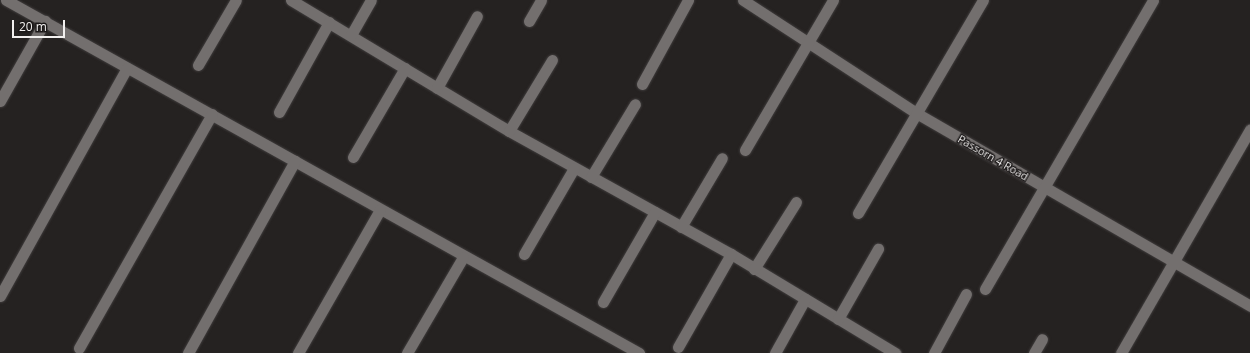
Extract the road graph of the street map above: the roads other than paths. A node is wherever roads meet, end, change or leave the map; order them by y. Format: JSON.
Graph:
{"nodes":[{"id":1,"x":6,"y":0,"type":"edge"},
{"id":2,"x":236,"y":0,"type":"edge"},
{"id":3,"x":292,"y":0,"type":"edge"},
{"id":4,"x":371,"y":0,"type":"edge"},
{"id":5,"x":541,"y":0,"type":"edge"},
{"id":6,"x":688,"y":0,"type":"edge"},
{"id":7,"x":743,"y":0,"type":"edge"},
{"id":8,"x":834,"y":0,"type":"edge"},
{"id":9,"x":983,"y":0,"type":"edge"},
{"id":10,"x":1153,"y":0,"type":"edge"},
{"id":11,"x":477,"y":16,"type":"dead end"},
{"id":12,"x":529,"y":21,"type":"dead end"},
{"id":13,"x":45,"y":22,"type":"junction"},
{"id":14,"x":329,"y":22,"type":"junction"},
{"id":15,"x":351,"y":35,"type":"junction"},
{"id":16,"x":808,"y":45,"type":"junction"},
{"id":17,"x":552,"y":60,"type":"dead end"},
{"id":18,"x":198,"y":65,"type":"dead end"},
{"id":19,"x":127,"y":68,"type":"junction"},
{"id":20,"x":405,"y":68,"type":"junction"},
{"id":21,"x":642,"y":84,"type":"dead end"},
{"id":22,"x":437,"y":88,"type":"junction"},
{"id":23,"x":0,"y":101,"type":"edge"},
{"id":24,"x":635,"y":104,"type":"dead end"},
{"id":25,"x":279,"y":112,"type":"dead end"},
{"id":26,"x":212,"y":114,"type":"junction"},
{"id":27,"x":918,"y":114,"type":"junction"},
{"id":28,"x":1250,"y":130,"type":"edge"},
{"id":29,"x":509,"y":131,"type":"junction"},
{"id":30,"x":745,"y":150,"type":"dead end"},
{"id":31,"x":353,"y":157,"type":"dead end"},
{"id":32,"x":722,"y":158,"type":"dead end"},
{"id":33,"x":295,"y":161,"type":"junction"},
{"id":34,"x":574,"y":168,"type":"junction"},
{"id":35,"x":591,"y":177,"type":"junction"},
{"id":36,"x":1046,"y":189,"type":"junction"},
{"id":37,"x":796,"y":202,"type":"dead end"},
{"id":38,"x":380,"y":210,"type":"junction"},
{"id":39,"x":655,"y":212,"type":"junction"},
{"id":40,"x":858,"y":213,"type":"dead end"},
{"id":41,"x":682,"y":227,"type":"junction"},
{"id":42,"x":878,"y":249,"type":"dead end"},
{"id":43,"x":524,"y":254,"type":"dead end"},
{"id":44,"x":731,"y":254,"type":"junction"},
{"id":45,"x":463,"y":257,"type":"junction"},
{"id":46,"x":1174,"y":264,"type":"junction"},
{"id":47,"x":754,"y":269,"type":"junction"},
{"id":48,"x":985,"y":289,"type":"dead end"},
{"id":49,"x":966,"y":294,"type":"dead end"},
{"id":50,"x":0,"y":296,"type":"edge"},
{"id":51,"x":805,"y":299,"type":"junction"},
{"id":52,"x":603,"y":302,"type":"dead end"},
{"id":53,"x":1250,"y":306,"type":"edge"},
{"id":54,"x":838,"y":319,"type":"junction"},
{"id":55,"x":1042,"y":339,"type":"dead end"},
{"id":56,"x":678,"y":347,"type":"dead end"},
{"id":57,"x":79,"y":348,"type":"dead end"},
{"id":58,"x":892,"y":352,"type":"edge"},
{"id":59,"x":188,"y":353,"type":"edge"},
{"id":60,"x":298,"y":353,"type":"edge"},
{"id":61,"x":407,"y":353,"type":"edge"},
{"id":62,"x":639,"y":353,"type":"edge"},
{"id":63,"x":775,"y":353,"type":"edge"},
{"id":64,"x":934,"y":353,"type":"edge"},
{"id":65,"x":1034,"y":353,"type":"edge"},
{"id":66,"x":1121,"y":353,"type":"edge"}],
"edges":[{"from":1,"to":13,"type":"street"},
{"from":2,"to":18,"type":"street"},
{"from":3,"to":14,"type":"street"},
{"from":4,"to":15,"type":"street"},
{"from":5,"to":12,"type":"street"},
{"from":6,"to":21,"type":"street"},
{"from":7,"to":16,"type":"street","name":"Passorn 4 Road"},
{"from":8,"to":16,"type":"street"},
{"from":9,"to":27,"type":"street"},
{"from":10,"to":36,"type":"street"},
{"from":11,"to":22,"type":"street"},
{"from":13,"to":19,"type":"street"},
{"from":13,"to":23,"type":"street"},
{"from":14,"to":15,"type":"street"},
{"from":14,"to":25,"type":"street"},
{"from":15,"to":20,"type":"street"},
{"from":16,"to":27,"type":"street","name":"Passorn 4 Road"},
{"from":16,"to":30,"type":"street"},
{"from":17,"to":29,"type":"street"},
{"from":19,"to":26,"type":"street"},
{"from":19,"to":50,"type":"street"},
{"from":20,"to":22,"type":"street"},
{"from":20,"to":31,"type":"street"},
{"from":22,"to":29,"type":"street"},
{"from":24,"to":35,"type":"street"},
{"from":26,"to":33,"type":"street"},
{"from":26,"to":57,"type":"street"},
{"from":27,"to":36,"type":"street","name":"Passorn 4 Road"},
{"from":27,"to":40,"type":"street"},
{"from":28,"to":46,"type":"street"},
{"from":29,"to":34,"type":"street"},
{"from":32,"to":41,"type":"street"},
{"from":33,"to":38,"type":"street"},
{"from":33,"to":59,"type":"street"},
{"from":34,"to":35,"type":"street"},
{"from":34,"to":43,"type":"street"},
{"from":35,"to":39,"type":"street"},
{"from":36,"to":46,"type":"street","name":"Passorn 4 Road"},
{"from":36,"to":48,"type":"street"},
{"from":37,"to":47,"type":"street"},
{"from":38,"to":45,"type":"street"},
{"from":38,"to":60,"type":"street"},
{"from":39,"to":41,"type":"street"},
{"from":39,"to":52,"type":"street"},
{"from":41,"to":44,"type":"street"},
{"from":42,"to":54,"type":"street"},
{"from":44,"to":47,"type":"street"},
{"from":44,"to":56,"type":"street"},
{"from":45,"to":61,"type":"street"},
{"from":45,"to":62,"type":"street"},
{"from":46,"to":53,"type":"street","name":"Passorn 4 Road"},
{"from":46,"to":66,"type":"street"},
{"from":47,"to":51,"type":"street"},
{"from":49,"to":64,"type":"street"},
{"from":51,"to":54,"type":"street"},
{"from":51,"to":63,"type":"street"},
{"from":54,"to":58,"type":"street"},
{"from":55,"to":65,"type":"street"}]}
